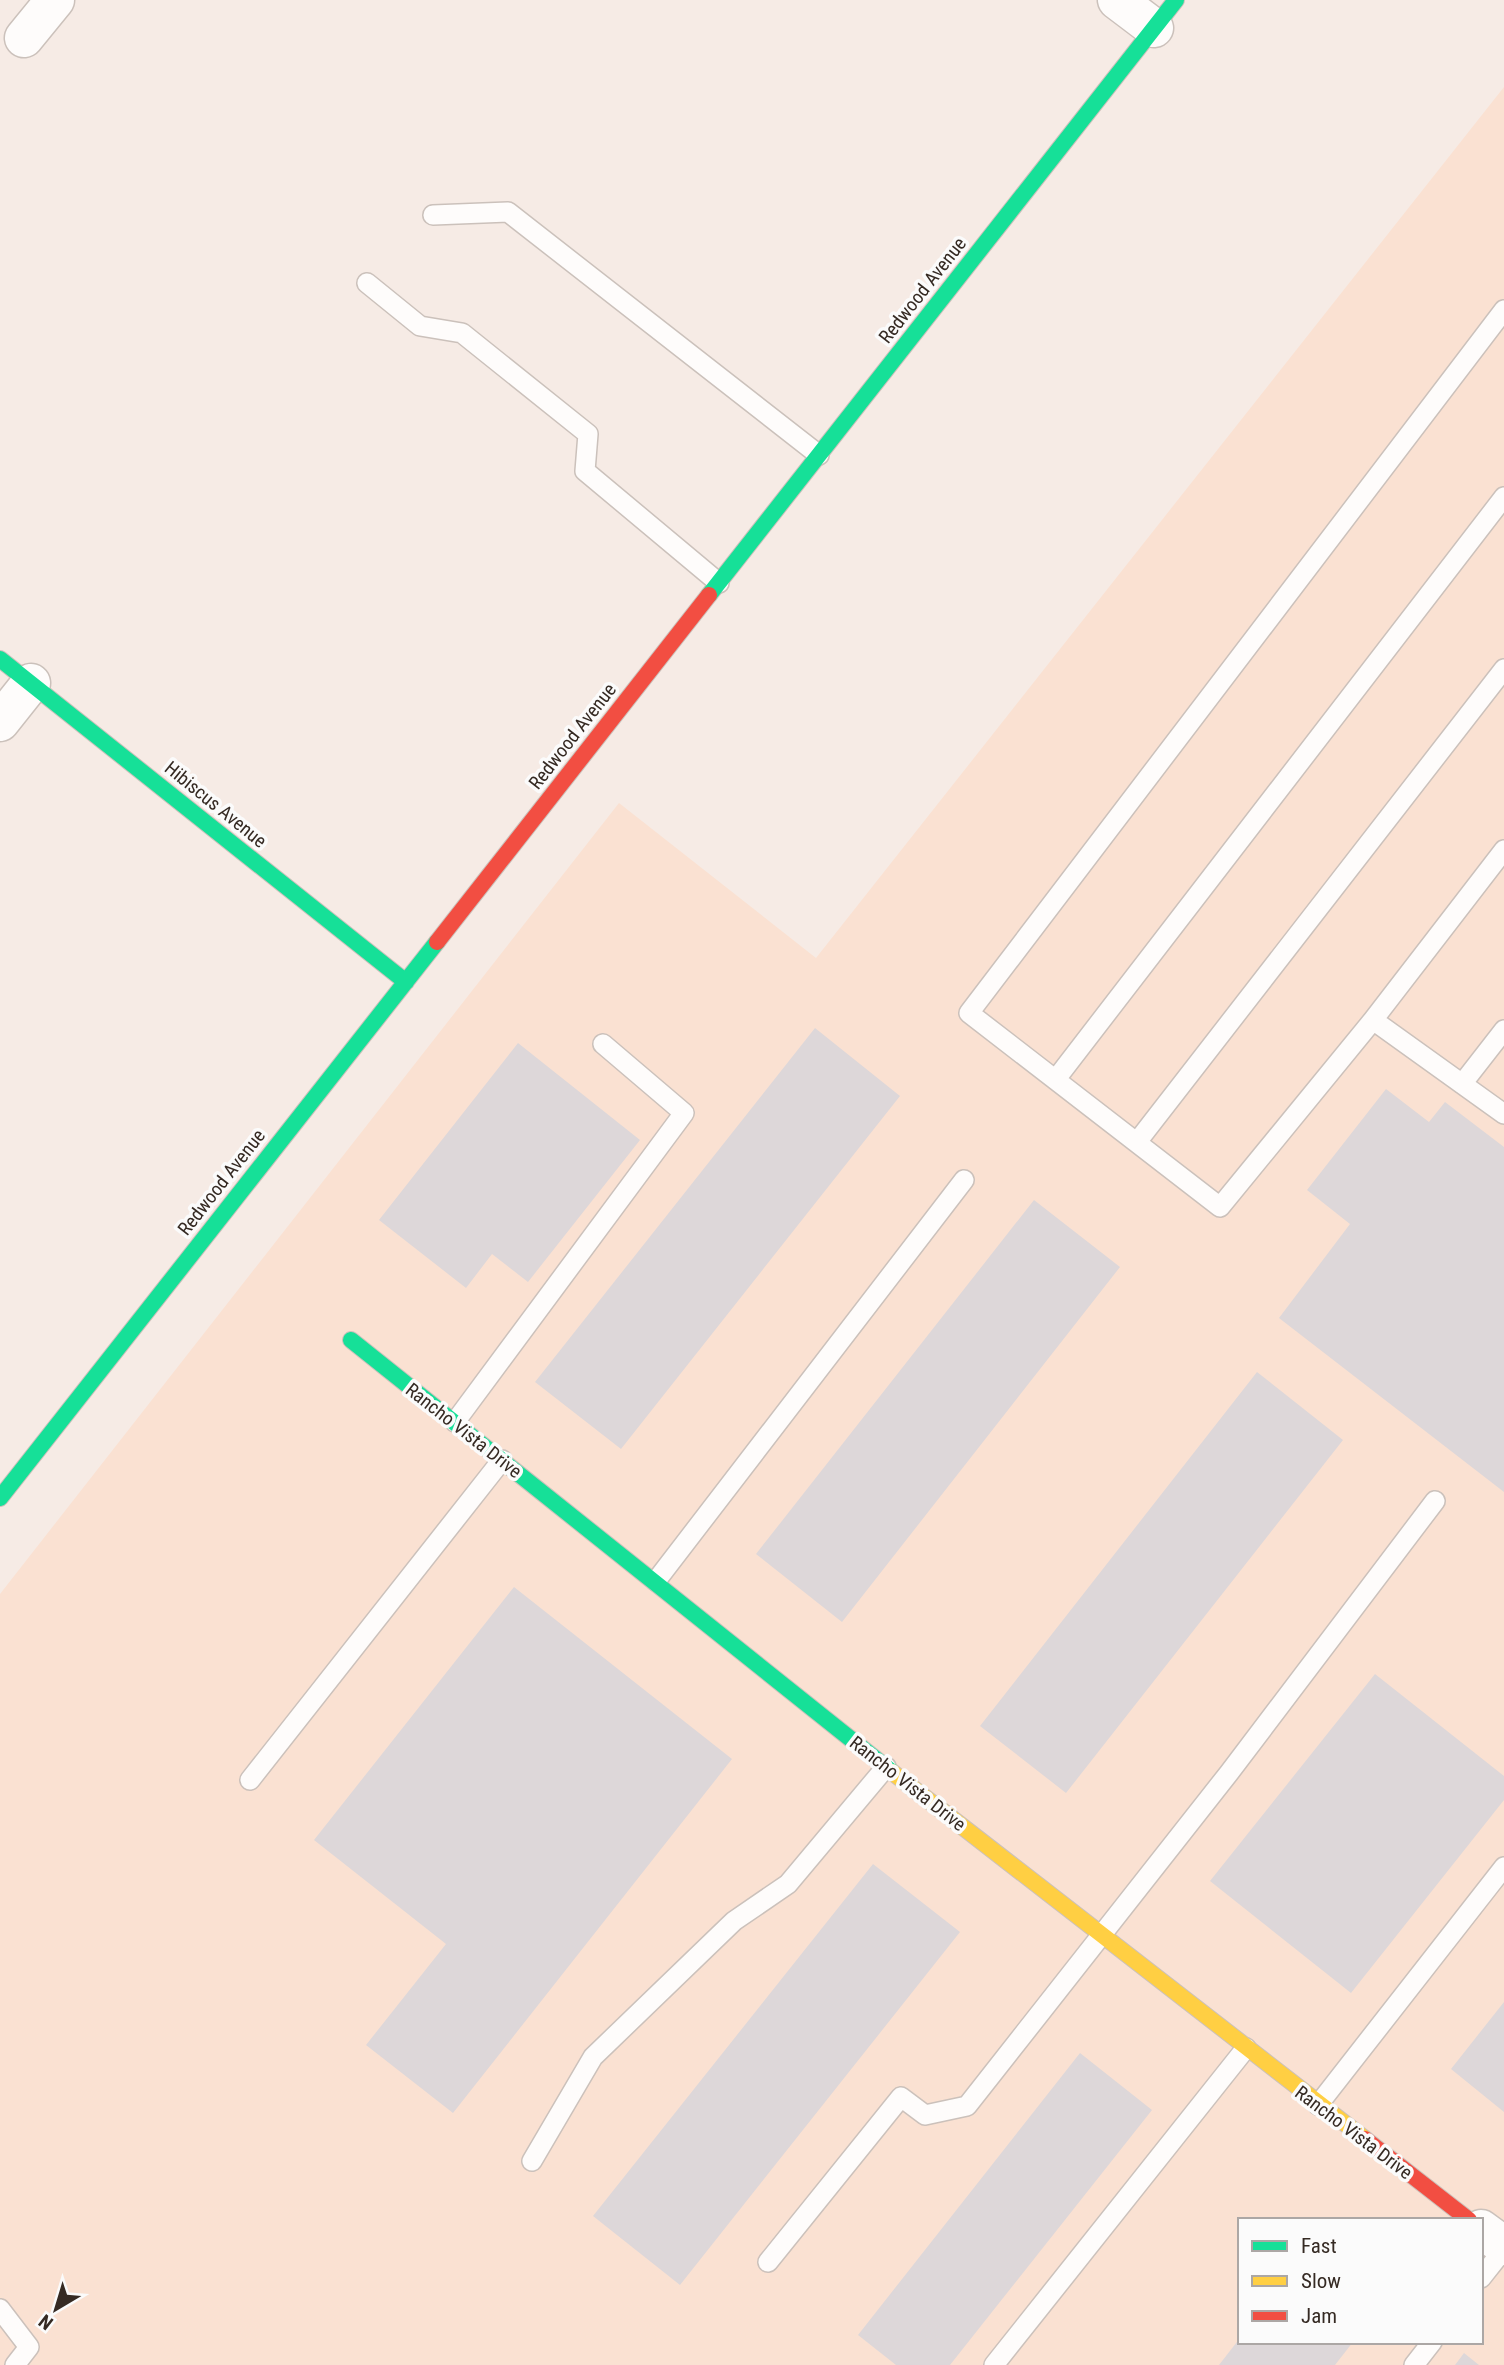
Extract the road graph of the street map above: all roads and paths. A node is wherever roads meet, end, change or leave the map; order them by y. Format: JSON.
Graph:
{"nodes":[{"id":1,"x":55,"y":0,"type":"edge"},
{"id":2,"x":1117,"y":0,"type":"edge"},
{"id":3,"x":1165,"y":14,"type":"edge"},
{"id":4,"x":23,"y":38,"type":"dead end"},
{"id":5,"x":433,"y":215,"type":"dead end"},
{"id":6,"x":367,"y":282,"type":"dead end"},
{"id":7,"x":1504,"y":310,"type":"edge"},
{"id":8,"x":819,"y":455,"type":"junction"},
{"id":9,"x":1504,"y":497,"type":"edge"},
{"id":10,"x":719,"y":583,"type":"junction"},
{"id":11,"x":0,"y":659,"type":"edge"},
{"id":12,"x":1504,"y":669,"type":"edge"},
{"id":13,"x":31,"y":683,"type":"junction"},
{"id":14,"x":0,"y":722,"type":"edge"},
{"id":15,"x":1504,"y":850,"type":"edge"},
{"id":16,"x":406,"y":982,"type":"junction"},
{"id":17,"x":1373,"y":1020,"type":"junction"},
{"id":18,"x":1504,"y":1030,"type":"edge"},
{"id":19,"x":603,"y":1044,"type":"dead end"},
{"id":20,"x":1056,"y":1079,"type":"junction"},
{"id":21,"x":1462,"y":1084,"type":"junction"},
{"id":22,"x":1504,"y":1114,"type":"edge"},
{"id":23,"x":1137,"y":1142,"type":"junction"},
{"id":24,"x":964,"y":1180,"type":"dead end"},
{"id":25,"x":351,"y":1340,"type":"dead end"},
{"id":26,"x":455,"y":1422,"type":"junction"},
{"id":27,"x":502,"y":1460,"type":"junction"},
{"id":28,"x":3,"y":1488,"type":"edge"},
{"id":29,"x":1435,"y":1501,"type":"dead end"},
{"id":30,"x":656,"y":1581,"type":"junction"},
{"id":31,"x":886,"y":1767,"type":"junction"},
{"id":32,"x":250,"y":1780,"type":"dead end"},
{"id":33,"x":1504,"y":1867,"type":"edge"},
{"id":34,"x":1102,"y":1934,"type":"junction"},
{"id":35,"x":1245,"y":2048,"type":"junction"},
{"id":36,"x":1318,"y":2105,"type":"junction"},
{"id":37,"x":532,"y":2161,"type":"dead end"},
{"id":38,"x":1466,"y":2218,"type":"edge"},
{"id":39,"x":1483,"y":2231,"type":"edge"},
{"id":40,"x":1504,"y":2248,"type":"edge"},
{"id":41,"x":768,"y":2262,"type":"dead end"},
{"id":42,"x":1483,"y":2275,"type":"edge"},
{"id":43,"x":0,"y":2309,"type":"edge"},
{"id":44,"x":1430,"y":2344,"type":"edge"},
{"id":45,"x":15,"y":2365,"type":"edge"},
{"id":46,"x":994,"y":2365,"type":"edge"},
{"id":47,"x":1414,"y":2365,"type":"edge"}],
"edges":[{"from":1,"to":4,"type":"street"},
{"from":2,"to":3,"type":"street"},
{"from":3,"to":8,"type":"street","name":"Redwood Avenue"},
{"from":5,"to":8,"type":"lane"},
{"from":6,"to":10,"type":"lane"},
{"from":7,"to":20,"type":"lane"},
{"from":8,"to":10,"type":"street","name":"Redwood Avenue"},
{"from":9,"to":20,"type":"lane"},
{"from":10,"to":16,"type":"street","name":"Redwood Avenue"},
{"from":11,"to":13,"type":"street","name":"Hibiscus Avenue"},
{"from":12,"to":23,"type":"lane"},
{"from":13,"to":14,"type":"street"},
{"from":13,"to":16,"type":"street","name":"Hibiscus Avenue"},
{"from":15,"to":17,"type":"lane"},
{"from":16,"to":28,"type":"street","name":"Redwood Avenue"},
{"from":17,"to":21,"type":"lane"},
{"from":17,"to":23,"type":"lane"},
{"from":18,"to":21,"type":"lane"},
{"from":19,"to":26,"type":"lane"},
{"from":20,"to":23,"type":"lane"},
{"from":21,"to":22,"type":"lane"},
{"from":24,"to":30,"type":"lane"},
{"from":25,"to":26,"type":"street","name":"Rancho Vista Drive"},
{"from":26,"to":27,"type":"street","name":"Rancho Vista Drive"},
{"from":27,"to":30,"type":"street","name":"Rancho Vista Drive"},
{"from":27,"to":32,"type":"lane"},
{"from":29,"to":34,"type":"lane"},
{"from":30,"to":31,"type":"street","name":"Rancho Vista Drive"},
{"from":31,"to":34,"type":"street","name":"Rancho Vista Drive"},
{"from":31,"to":37,"type":"lane"},
{"from":33,"to":36,"type":"lane"},
{"from":34,"to":35,"type":"street","name":"Rancho Vista Drive"},
{"from":34,"to":41,"type":"lane"},
{"from":35,"to":36,"type":"street","name":"Rancho Vista Drive"},
{"from":35,"to":46,"type":"lane"},
{"from":36,"to":38,"type":"street","name":"Rancho Vista Drive"},
{"from":39,"to":40,"type":"street"},
{"from":40,"to":42,"type":"lane"},
{"from":43,"to":45,"type":"lane"},
{"from":44,"to":47,"type":"lane"}]}
